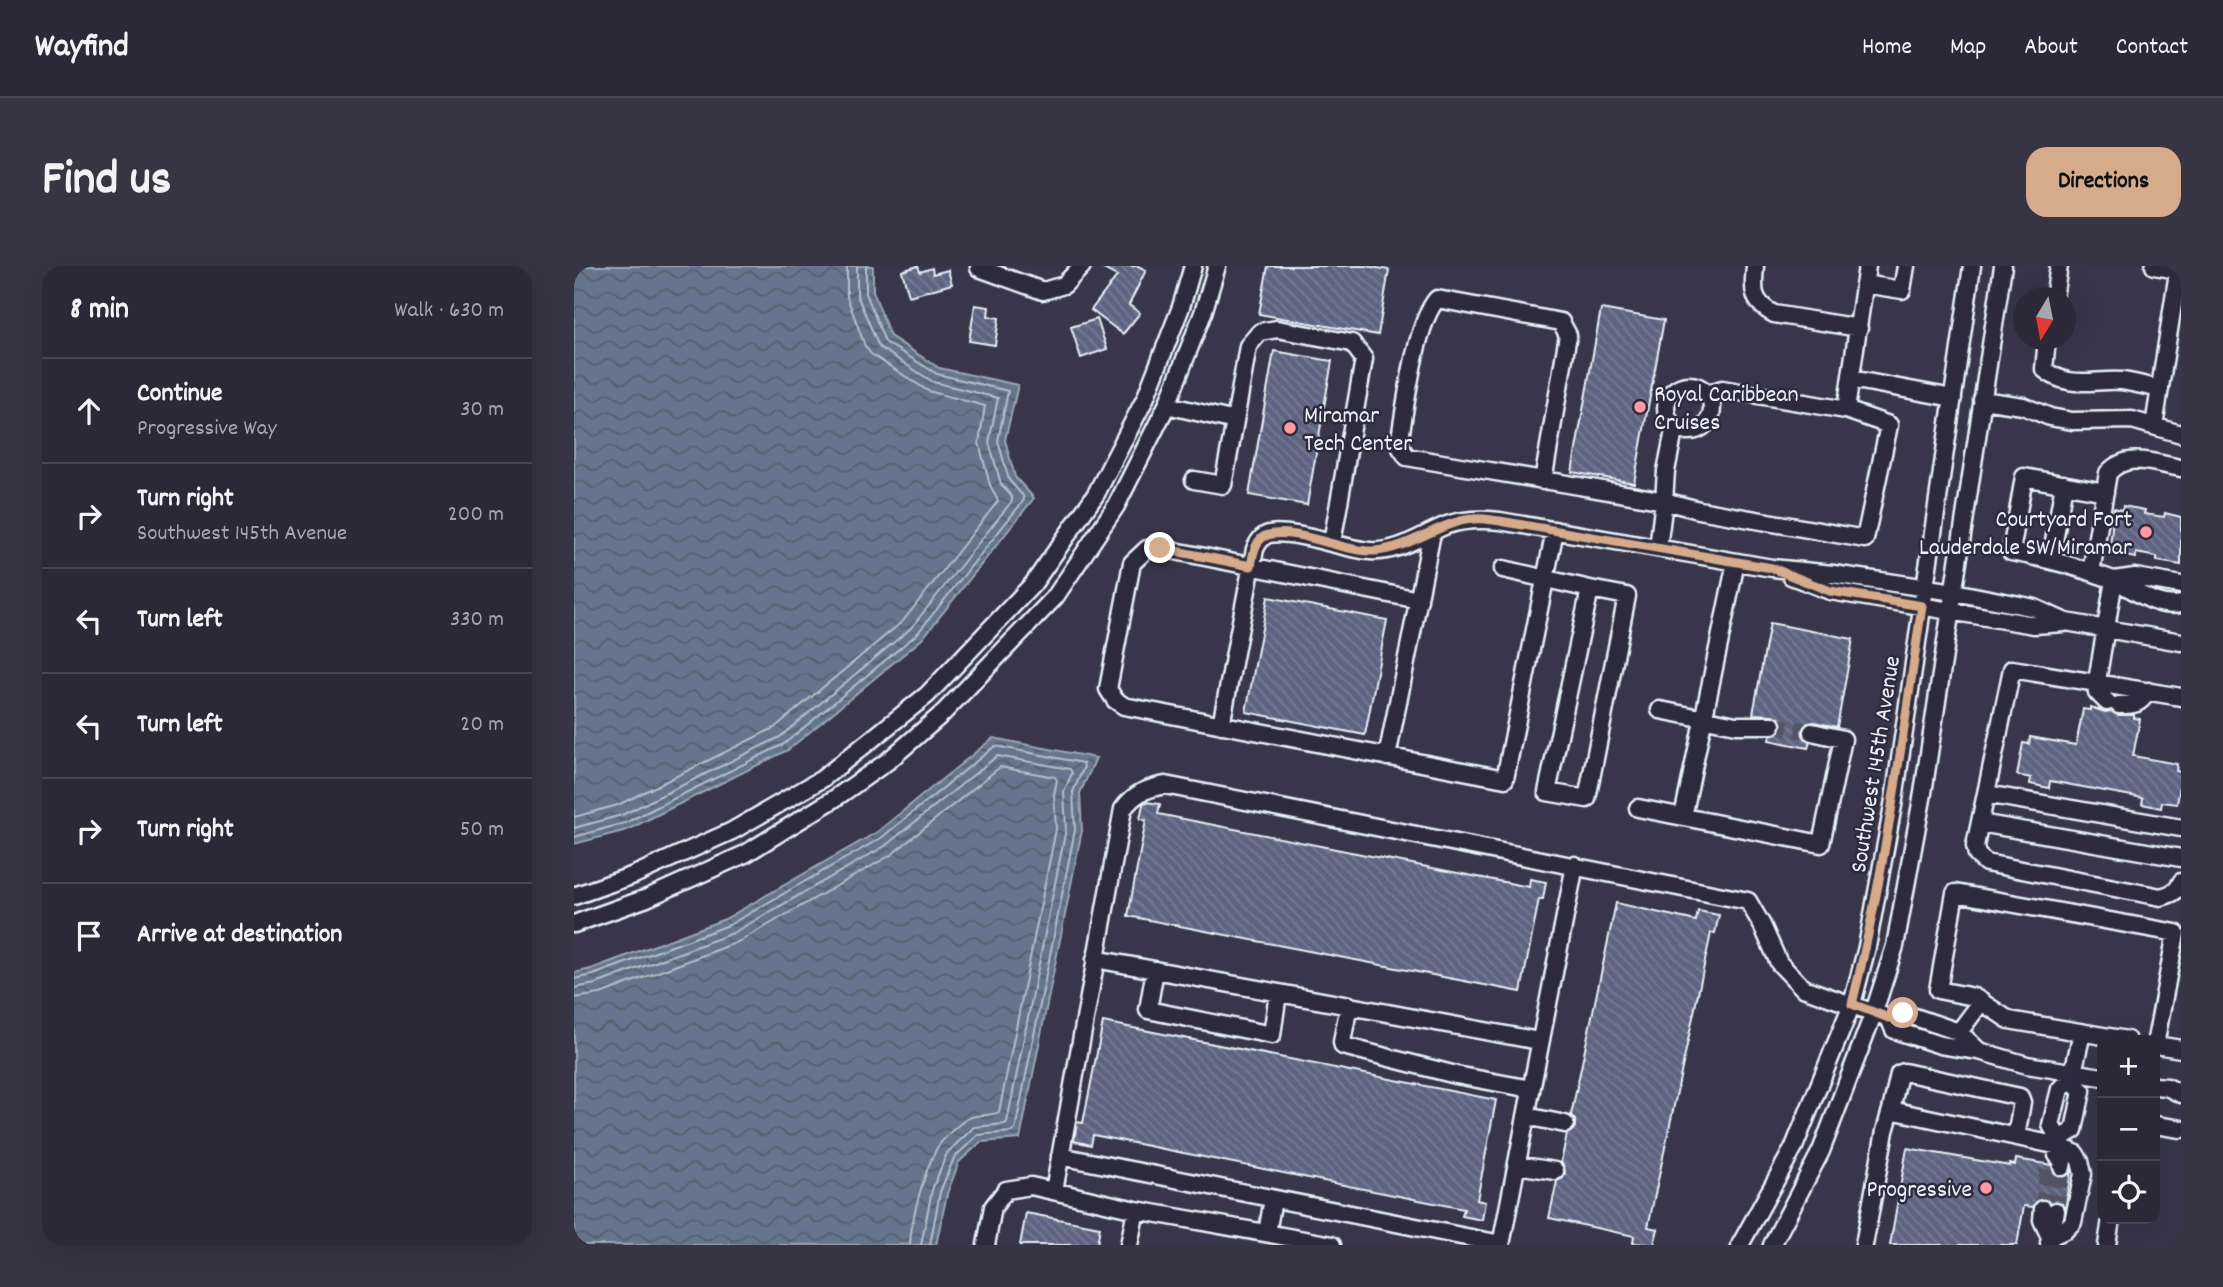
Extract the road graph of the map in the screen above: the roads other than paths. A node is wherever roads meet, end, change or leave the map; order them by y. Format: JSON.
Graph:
{"nodes":[{"id":1,"x":1082,"y":266,"type":"edge"},
{"id":2,"x":1193,"y":266,"type":"edge"},
{"id":3,"x":1217,"y":266,"type":"edge"},
{"id":4,"x":1755,"y":266,"type":"edge"},
{"id":5,"x":1867,"y":266,"type":"edge"},
{"id":6,"x":1906,"y":266,"type":"edge"},
{"id":7,"x":1972,"y":266,"type":"edge"},
{"id":8,"x":2003,"y":266,"type":"edge"},
{"id":9,"x":2059,"y":266,"type":"edge"},
{"id":10,"x":2154,"y":266,"type":"edge"},
{"id":11,"x":979,"y":268,"type":"edge"},
{"id":12,"x":2178,"y":268,"type":"edge"},
{"id":13,"x":1864,"y":284,"type":"junction"},
{"id":14,"x":2056,"y":287,"type":"edge"},
{"id":15,"x":2176,"y":317,"type":"edge"},
{"id":16,"x":1859,"y":328,"type":"junction"},
{"id":17,"x":2046,"y":350,"type":"edge"},
{"id":18,"x":1851,"y":379,"type":"junction"},
{"id":19,"x":2160,"y":388,"type":"junction"},
{"id":20,"x":1707,"y":394,"type":"junction"},
{"id":21,"x":1953,"y":398,"type":"junction"},
{"id":22,"x":1982,"y":400,"type":"junction"},
{"id":23,"x":1167,"y":405,"type":"junction"},
{"id":24,"x":1846,"y":410,"type":"junction"},
{"id":25,"x":1236,"y":421,"type":"junction"},
{"id":26,"x":1675,"y":426,"type":"junction"},
{"id":27,"x":2154,"y":426,"type":"junction"},
{"id":28,"x":2181,"y":433,"type":"edge"},
{"id":29,"x":2181,"y":468,"type":"edge"},
{"id":30,"x":1194,"y":480,"type":"dead end"},
{"id":31,"x":1543,"y":481,"type":"junction"},
{"id":32,"x":2064,"y":484,"type":"junction"},
{"id":33,"x":2105,"y":492,"type":"junction"},
{"id":34,"x":1664,"y":501,"type":"junction"},
{"id":35,"x":1555,"y":530,"type":"junction"},
{"id":36,"x":1432,"y":533,"type":"junction"},
{"id":37,"x":1332,"y":543,"type":"junction"},
{"id":38,"x":1658,"y":548,"type":"junction"},
{"id":39,"x":2051,"y":559,"type":"junction"},
{"id":40,"x":1736,"y":562,"type":"junction"},
{"id":41,"x":1251,"y":566,"type":"junction"},
{"id":42,"x":1772,"y":568,"type":"junction"},
{"id":43,"x":1503,"y":569,"type":"dead end"},
{"id":44,"x":2091,"y":572,"type":"junction"},
{"id":45,"x":1546,"y":578,"type":"junction"},
{"id":46,"x":2114,"y":580,"type":"junction"},
{"id":47,"x":2181,"y":585,"type":"edge"},
{"id":48,"x":1925,"y":588,"type":"junction"},
{"id":49,"x":1590,"y":589,"type":"junction"},
{"id":50,"x":1954,"y":592,"type":"junction"},
{"id":51,"x":1419,"y":600,"type":"junction"},
{"id":52,"x":2181,"y":604,"type":"edge"},
{"id":53,"x":1922,"y":606,"type":"junction"},
{"id":54,"x":1951,"y":611,"type":"junction"},
{"id":55,"x":2066,"y":622,"type":"junction"},
{"id":56,"x":2106,"y":629,"type":"junction"},
{"id":57,"x":2181,"y":642,"type":"edge"},
{"id":58,"x":2096,"y":683,"type":"junction"},
{"id":59,"x":2148,"y":691,"type":"junction"},
{"id":60,"x":2181,"y":697,"type":"edge"},
{"id":61,"x":1660,"y":709,"type":"dead end"},
{"id":62,"x":1704,"y":718,"type":"junction"},
{"id":63,"x":1221,"y":724,"type":"junction"},
{"id":64,"x":1772,"y":725,"type":"tunnel mouth"},
{"id":65,"x":1812,"y":732,"type":"tunnel mouth"},
{"id":66,"x":1387,"y":757,"type":"junction"},
{"id":67,"x":1986,"y":794,"type":"junction"},
{"id":68,"x":1638,"y":808,"type":"dead end"},
{"id":69,"x":1683,"y":817,"type":"junction"},
{"id":70,"x":1980,"y":823,"type":"junction"},
{"id":71,"x":2181,"y":828,"type":"edge"},
{"id":72,"x":2181,"y":858,"type":"edge"},
{"id":73,"x":1575,"y":865,"type":"junction"},
{"id":74,"x":2181,"y":882,"type":"edge"},
{"id":75,"x":574,"y":896,"type":"edge"},
{"id":76,"x":574,"y":924,"type":"edge"},
{"id":77,"x":1095,"y":959,"type":"junction"},
{"id":78,"x":1155,"y":970,"type":"junction"},
{"id":79,"x":1278,"y":993,"type":"junction"},
{"id":80,"x":1982,"y":1001,"type":"junction"},
{"id":81,"x":1349,"y":1004,"type":"junction"},
{"id":82,"x":1852,"y":1004,"type":"junction"},
{"id":83,"x":1881,"y":1015,"type":"junction"},
{"id":84,"x":1959,"y":1032,"type":"junction"},
{"id":85,"x":2082,"y":1033,"type":"junction"},
{"id":86,"x":2097,"y":1035,"type":"edge"},
{"id":87,"x":2157,"y":1035,"type":"edge"},
{"id":88,"x":1539,"y":1041,"type":"junction"},
{"id":89,"x":2160,"y":1046,"type":"edge"},
{"id":90,"x":2181,"y":1049,"type":"edge"},
{"id":91,"x":1979,"y":1051,"type":"junction"},
{"id":92,"x":2072,"y":1076,"type":"junction"},
{"id":93,"x":2097,"y":1077,"type":"edge"},
{"id":94,"x":2160,"y":1086,"type":"edge"},
{"id":95,"x":1531,"y":1089,"type":"junction"},
{"id":96,"x":2181,"y":1094,"type":"edge"},
{"id":97,"x":1891,"y":1110,"type":"junction"},
{"id":98,"x":1526,"y":1116,"type":"junction"},
{"id":99,"x":1565,"y":1124,"type":"dead end"},
{"id":100,"x":2160,"y":1126,"type":"edge"},
{"id":101,"x":2181,"y":1129,"type":"edge"},
{"id":102,"x":2016,"y":1137,"type":"junction"},
{"id":103,"x":2057,"y":1154,"type":"junction"},
{"id":104,"x":1060,"y":1156,"type":"junction"},
{"id":105,"x":1517,"y":1165,"type":"junction"},
{"id":106,"x":1555,"y":1171,"type":"dead end"},
{"id":107,"x":1054,"y":1191,"type":"junction"},
{"id":108,"x":1273,"y":1199,"type":"junction"},
{"id":109,"x":1136,"y":1210,"type":"junction"},
{"id":110,"x":2050,"y":1210,"type":"tunnel mouth"},
{"id":111,"x":2110,"y":1224,"type":"edge"},
{"id":112,"x":1267,"y":1233,"type":"junction"},
{"id":113,"x":2050,"y":1241,"type":"edge"},
{"id":114,"x":986,"y":1245,"type":"edge"},
{"id":115,"x":1129,"y":1245,"type":"edge"},
{"id":116,"x":1332,"y":1245,"type":"edge"},
{"id":117,"x":1501,"y":1245,"type":"edge"},
{"id":118,"x":1740,"y":1245,"type":"edge"},
{"id":119,"x":1772,"y":1245,"type":"edge"},
{"id":120,"x":1864,"y":1245,"type":"edge"},
{"id":121,"x":2107,"y":1245,"type":"edge"}],
"edges":[{"from":1,"to":11,"type":"street"},
{"from":2,"to":75,"type":"street"},
{"from":3,"to":23,"type":"street"},
{"from":4,"to":16,"type":"street"},
{"from":5,"to":13,"type":"street"},
{"from":6,"to":13,"type":"street"},
{"from":7,"to":21,"type":"street","name":"Southwest 145th Avenue"},
{"from":8,"to":22,"type":"street","name":"Southwest 145th Avenue"},
{"from":9,"to":14,"type":"street"},
{"from":10,"to":12,"type":"street"},
{"from":12,"to":15,"type":"street"},
{"from":13,"to":16,"type":"street"},
{"from":15,"to":19,"type":"street"},
{"from":16,"to":18,"type":"street"},
{"from":17,"to":19,"type":"street"},
{"from":18,"to":21,"type":"street"},
{"from":18,"to":24,"type":"street"},
{"from":19,"to":27,"type":"street"},
{"from":20,"to":24,"type":"street"},
{"from":20,"to":26,"type":"street"},
{"from":20,"to":26,"type":"street"},
{"from":21,"to":48,"type":"street","name":"Southwest 145th Avenue"},
{"from":22,"to":27,"type":"street"},
{"from":22,"to":50,"type":"street","name":"Southwest 145th Avenue"},
{"from":23,"to":25,"type":"street"},
{"from":23,"to":76,"type":"street"},
{"from":24,"to":34,"type":"street"},
{"from":25,"to":30,"type":"street"},
{"from":25,"to":37,"type":"street"},
{"from":26,"to":34,"type":"street"},
{"from":27,"to":28,"type":"street"},
{"from":29,"to":33,"type":"street"},
{"from":31,"to":31,"type":"street"},
{"from":31,"to":34,"type":"street"},
{"from":32,"to":33,"type":"street"},
{"from":32,"to":39,"type":"street"},
{"from":32,"to":39,"type":"street"},
{"from":33,"to":44,"type":"street"},
{"from":34,"to":38,"type":"street"},
{"from":35,"to":36,"type":"street"},
{"from":35,"to":38,"type":"street"},
{"from":35,"to":45,"type":"street"},
{"from":36,"to":37,"type":"street"},
{"from":36,"to":51,"type":"street"},
{"from":37,"to":41,"type":"street"},
{"from":38,"to":40,"type":"street"},
{"from":39,"to":44,"type":"street"},
{"from":40,"to":42,"type":"street"},
{"from":40,"to":62,"type":"street"},
{"from":41,"to":51,"type":"street"},
{"from":41,"to":63,"type":"street"},
{"from":41,"to":63,"type":"street"},
{"from":42,"to":48,"type":"street"},
{"from":42,"to":53,"type":"street"},
{"from":43,"to":45,"type":"street"},
{"from":44,"to":46,"type":"street"},
{"from":45,"to":49,"type":"street"},
{"from":45,"to":66,"type":"street"},
{"from":46,"to":47,"type":"street"},
{"from":46,"to":52,"type":"street"},
{"from":46,"to":56,"type":"street"},
{"from":48,"to":50,"type":"street"},
{"from":48,"to":53,"type":"street","name":"Southwest 145th Avenue"},
{"from":49,"to":49,"type":"street"},
{"from":50,"to":54,"type":"street","name":"Southwest 145th Avenue"},
{"from":50,"to":55,"type":"street"},
{"from":51,"to":66,"type":"street"},
{"from":53,"to":54,"type":"street"},
{"from":53,"to":82,"type":"street","name":"Southwest 145th Avenue"},
{"from":54,"to":55,"type":"street"},
{"from":54,"to":83,"type":"street","name":"Southwest 145th Avenue"},
{"from":55,"to":56,"type":"street"},
{"from":56,"to":57,"type":"street"},
{"from":56,"to":58,"type":"street"},
{"from":58,"to":59,"type":"street"},
{"from":58,"to":59,"type":"street"},
{"from":58,"to":67,"type":"street"},
{"from":59,"to":60,"type":"street"},
{"from":61,"to":62,"type":"street"},
{"from":62,"to":64,"type":"street"},
{"from":62,"to":69,"type":"street"},
{"from":63,"to":66,"type":"street"},
{"from":65,"to":69,"type":"street"},
{"from":67,"to":70,"type":"street"},
{"from":67,"to":71,"type":"street"},
{"from":68,"to":69,"type":"street"},
{"from":70,"to":72,"type":"street"},
{"from":70,"to":74,"type":"street"},
{"from":73,"to":77,"type":"street"},
{"from":73,"to":82,"type":"street"},
{"from":73,"to":88,"type":"street"},
{"from":77,"to":78,"type":"street"},
{"from":77,"to":104,"type":"street"},
{"from":78,"to":79,"type":"street"},
{"from":78,"to":79,"type":"street"},
{"from":79,"to":81,"type":"street"},
{"from":80,"to":84,"type":"street"},
{"from":80,"to":85,"type":"street"},
{"from":80,"to":87,"type":"street"},
{"from":81,"to":88,"type":"street"},
{"from":81,"to":95,"type":"street"},
{"from":82,"to":83,"type":"street"},
{"from":82,"to":118,"type":"street","name":"Southwest 145th Avenue"},
{"from":83,"to":84,"type":"street"},
{"from":83,"to":91,"type":"street"},
{"from":83,"to":119,"type":"street","name":"Southwest 145th Avenue"},
{"from":84,"to":91,"type":"street"},
{"from":85,"to":86,"type":"street"},
{"from":85,"to":92,"type":"street"},
{"from":88,"to":95,"type":"street"},
{"from":89,"to":90,"type":"street"},
{"from":91,"to":92,"type":"street"},
{"from":92,"to":93,"type":"street"},
{"from":92,"to":103,"type":"street"},
{"from":92,"to":103,"type":"street"},
{"from":94,"to":96,"type":"street"},
{"from":95,"to":98,"type":"street"},
{"from":97,"to":102,"type":"street"},
{"from":97,"to":102,"type":"street"},
{"from":97,"to":120,"type":"street"},
{"from":98,"to":99,"type":"street"},
{"from":98,"to":105,"type":"street"},
{"from":100,"to":101,"type":"street"},
{"from":102,"to":103,"type":"street"},
{"from":103,"to":113,"type":"street"},
{"from":104,"to":107,"type":"street"},
{"from":104,"to":108,"type":"street"},
{"from":105,"to":106,"type":"street"},
{"from":105,"to":117,"type":"street"},
{"from":107,"to":109,"type":"street"},
{"from":107,"to":114,"type":"street"},
{"from":108,"to":112,"type":"street"},
{"from":108,"to":117,"type":"street"},
{"from":109,"to":112,"type":"street"},
{"from":109,"to":115,"type":"street"},
{"from":110,"to":113,"type":"street"},
{"from":111,"to":121,"type":"street"},
{"from":112,"to":116,"type":"street"}]}
